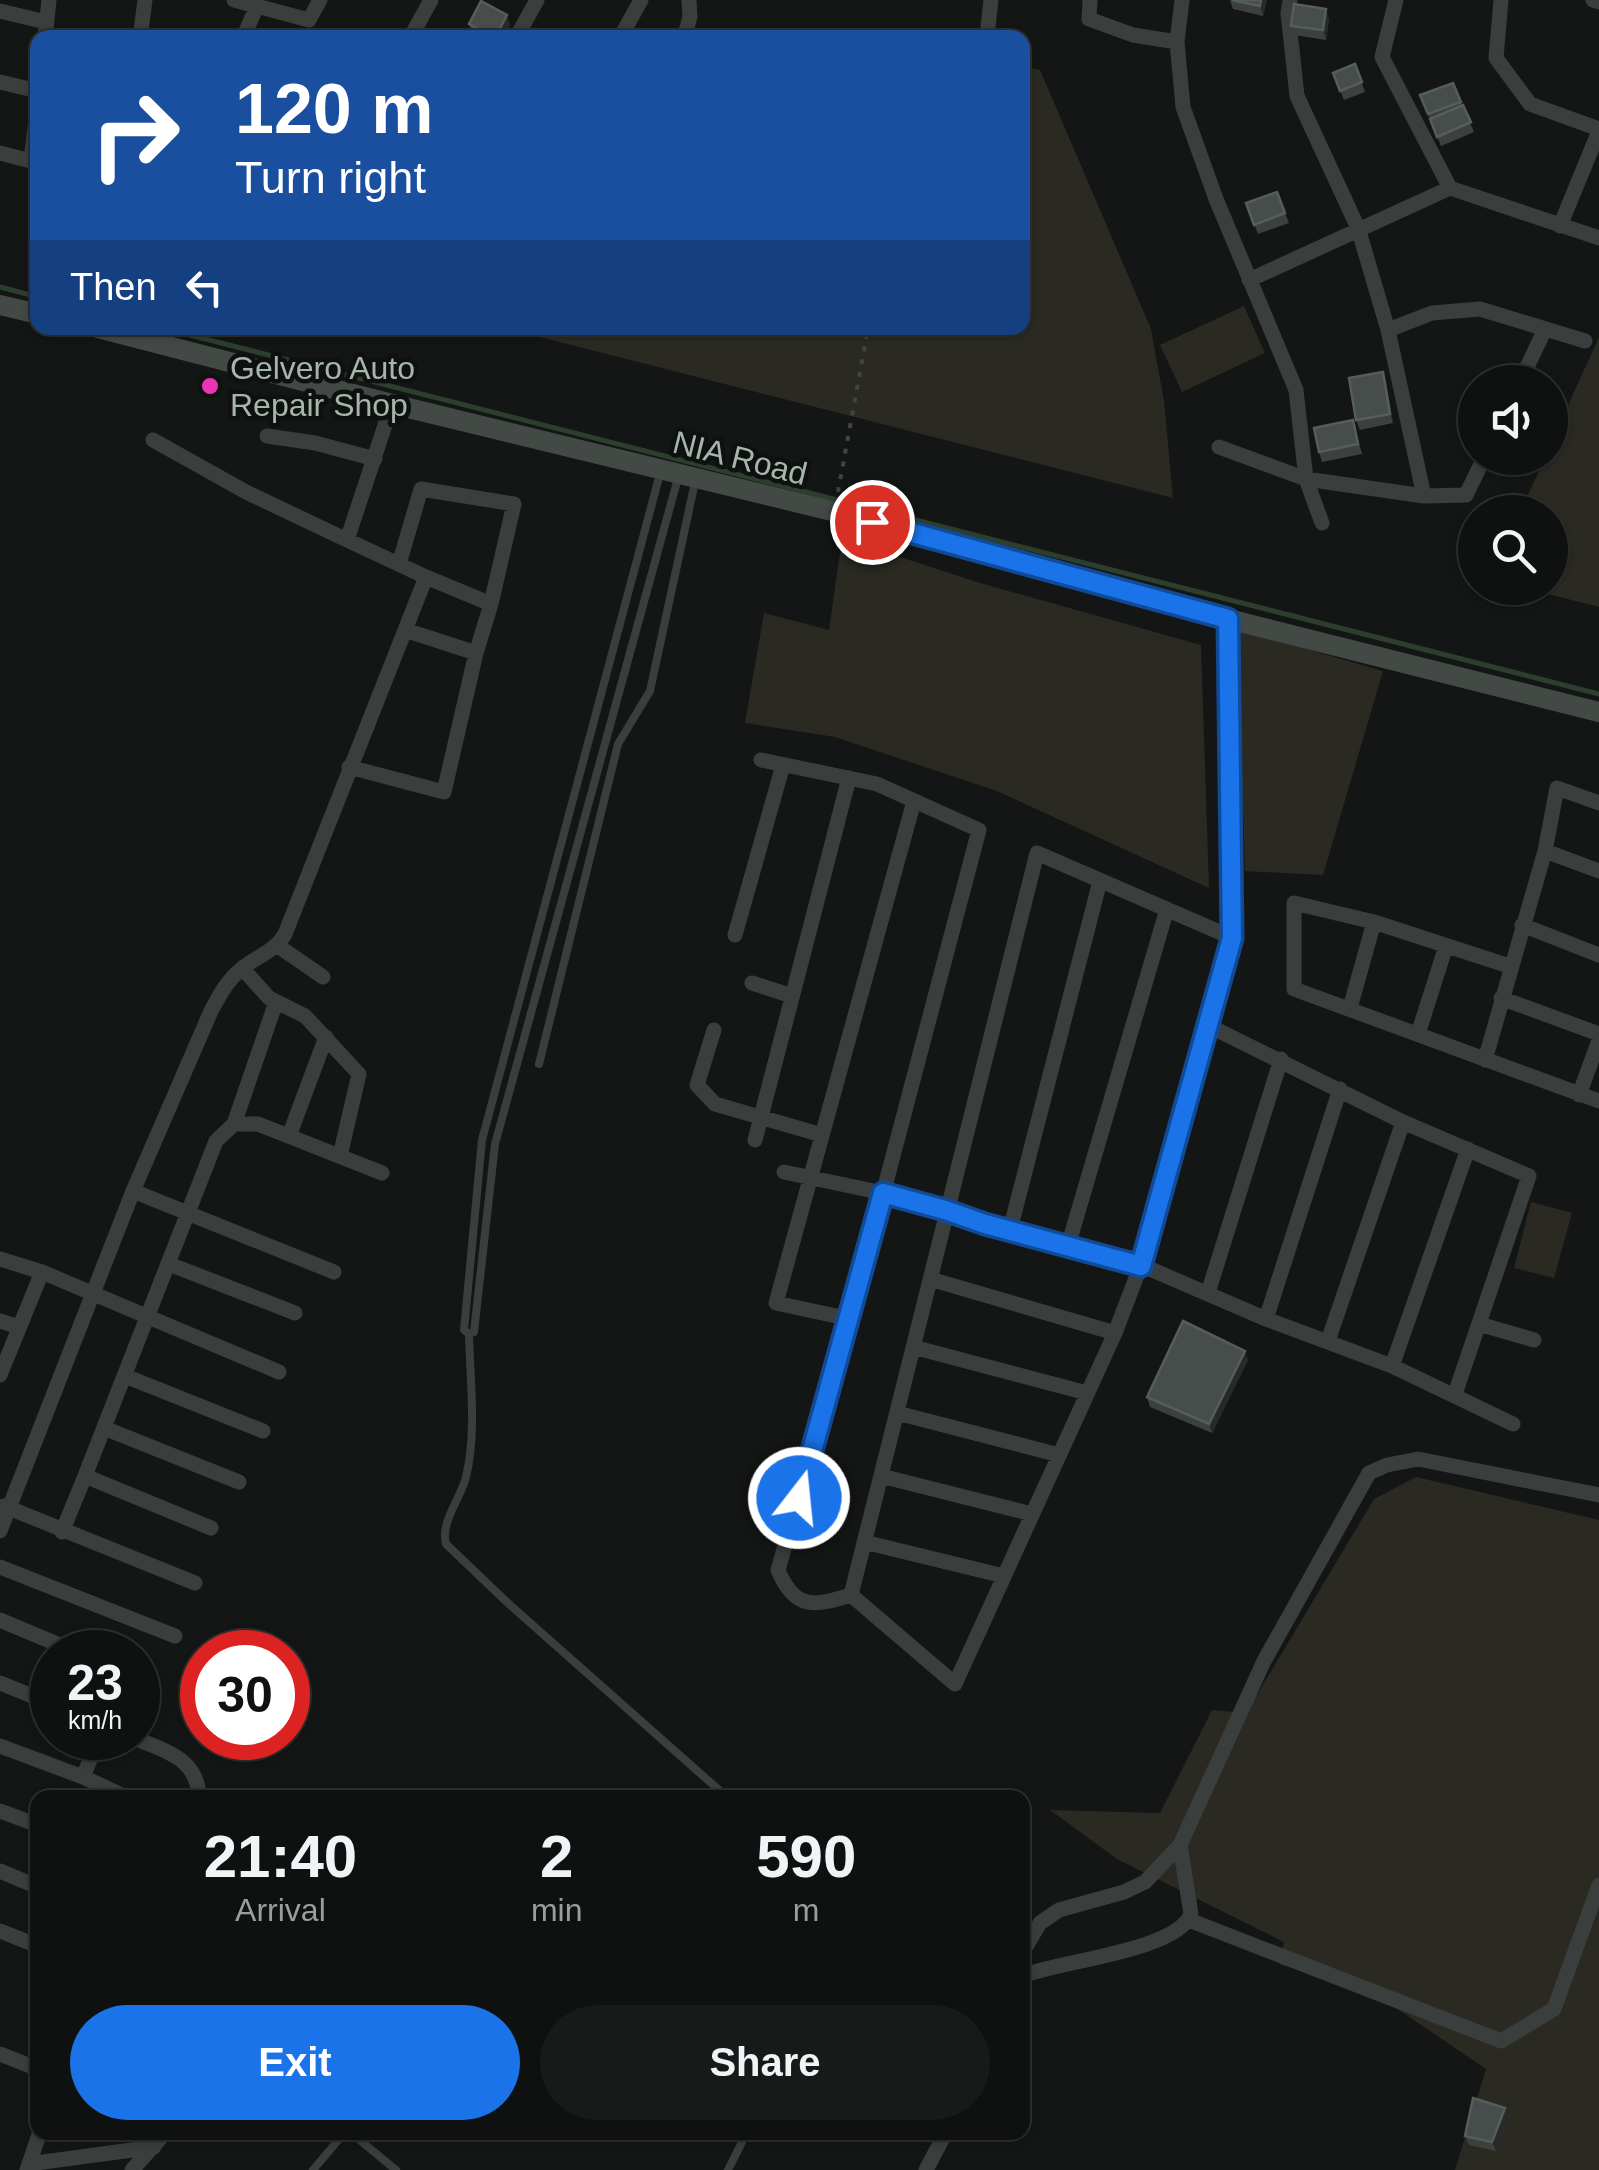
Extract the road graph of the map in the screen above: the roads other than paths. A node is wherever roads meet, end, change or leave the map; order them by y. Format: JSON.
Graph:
{"nodes":[{"id":1,"x":49,"y":0,"type":"edge"},
{"id":2,"x":145,"y":0,"type":"edge"},
{"id":3,"x":234,"y":0,"type":"edge"},
{"id":4,"x":320,"y":0,"type":"edge"},
{"id":5,"x":431,"y":0,"type":"edge"},
{"id":6,"x":537,"y":0,"type":"edge"},
{"id":7,"x":641,"y":0,"type":"edge"},
{"id":8,"x":689,"y":0,"type":"edge"},
{"id":9,"x":990,"y":0,"type":"edge"},
{"id":10,"x":1090,"y":0,"type":"edge"},
{"id":11,"x":1182,"y":0,"type":"edge"},
{"id":12,"x":1290,"y":0,"type":"edge"},
{"id":13,"x":1396,"y":0,"type":"edge"},
{"id":14,"x":1501,"y":0,"type":"edge"},
{"id":15,"x":257,"y":6,"type":"junction"},
{"id":16,"x":0,"y":11,"type":"edge"},
{"id":17,"x":46,"y":30,"type":"edge"},
{"id":18,"x":141,"y":30,"type":"edge"},
{"id":19,"x":247,"y":30,"type":"edge"},
{"id":20,"x":414,"y":30,"type":"edge"},
{"id":21,"x":520,"y":30,"type":"edge"},
{"id":22,"x":624,"y":30,"type":"edge"},
{"id":23,"x":686,"y":30,"type":"edge"},
{"id":24,"x":988,"y":30,"type":"edge"},
{"id":25,"x":1177,"y":42,"type":"junction"},
{"id":26,"x":0,"y":82,"type":"edge"},
{"id":27,"x":30,"y":89,"type":"edge"},
{"id":28,"x":1599,"y":130,"type":"edge"},
{"id":29,"x":0,"y":153,"type":"edge"},
{"id":30,"x":30,"y":161,"type":"edge"},
{"id":31,"x":1450,"y":188,"type":"junction"},
{"id":32,"x":1560,"y":226,"type":"junction"},
{"id":33,"x":1358,"y":228,"type":"junction"},
{"id":34,"x":1599,"y":238,"type":"edge"},
{"id":35,"x":1250,"y":280,"type":"junction"},
{"id":36,"x":0,"y":305,"type":"edge"},
{"id":37,"x":30,"y":312,"type":"edge"},
{"id":38,"x":1546,"y":329,"type":"junction"},
{"id":39,"x":1388,"y":330,"type":"junction"},
{"id":40,"x":125,"y":335,"type":"edge"},
{"id":41,"x":1585,"y":342,"type":"dead end"},
{"id":42,"x":1528,"y":365,"type":"edge"},
{"id":43,"x":392,"y":404,"type":"junction"},
{"id":44,"x":266,"y":436,"type":"dead end"},
{"id":45,"x":153,"y":440,"type":"dead end"},
{"id":46,"x":1219,"y":447,"type":"dead end"},
{"id":47,"x":375,"y":458,"type":"junction"},
{"id":48,"x":679,"y":474,"type":"junction"},
{"id":49,"x":1476,"y":475,"type":"edge"},
{"id":50,"x":1306,"y":479,"type":"junction"},
{"id":51,"x":1424,"y":496,"type":"junction"},
{"id":52,"x":1322,"y":522,"type":"dead end"},
{"id":53,"x":347,"y":540,"type":"junction"},
{"id":54,"x":398,"y":564,"type":"junction"},
{"id":55,"x":426,"y":577,"type":"junction"},
{"id":56,"x":491,"y":604,"type":"junction"},
{"id":57,"x":1228,"y":619,"type":"junction"},
{"id":58,"x":405,"y":630,"type":"junction"},
{"id":59,"x":476,"y":653,"type":"junction"},
{"id":60,"x":604,"y":683,"type":"junction"},
{"id":61,"x":620,"y":688,"type":"junction"},
{"id":62,"x":1599,"y":712,"type":"edge"},
{"id":63,"x":761,"y":760,"type":"dead end"},
{"id":64,"x":783,"y":764,"type":"junction"},
{"id":65,"x":349,"y":767,"type":"junction"},
{"id":66,"x":850,"y":778,"type":"junction"},
{"id":67,"x":914,"y":801,"type":"junction"},
{"id":68,"x":1599,"y":803,"type":"edge"},
{"id":69,"x":1545,"y":850,"type":"junction"},
{"id":70,"x":1599,"y":871,"type":"edge"},
{"id":71,"x":1100,"y":881,"type":"junction"},
{"id":72,"x":1167,"y":910,"type":"junction"},
{"id":73,"x":1374,"y":922,"type":"junction"},
{"id":74,"x":1522,"y":924,"type":"junction"},
{"id":75,"x":539,"y":926,"type":"junction"},
{"id":76,"x":554,"y":930,"type":"junction"},
{"id":77,"x":735,"y":934,"type":"dead end"},
{"id":78,"x":1232,"y":938,"type":"junction"},
{"id":79,"x":278,"y":946,"type":"junction"},
{"id":80,"x":1446,"y":946,"type":"junction"},
{"id":81,"x":1599,"y":955,"type":"edge"},
{"id":82,"x":1509,"y":966,"type":"junction"},
{"id":83,"x":242,"y":968,"type":"junction"},
{"id":84,"x":323,"y":977,"type":"dead end"},
{"id":85,"x":752,"y":983,"type":"dead end"},
{"id":86,"x":792,"y":996,"type":"junction"},
{"id":87,"x":1501,"y":998,"type":"junction"},
{"id":88,"x":276,"y":1002,"type":"junction"},
{"id":89,"x":1350,"y":1008,"type":"junction"},
{"id":90,"x":1206,"y":1025,"type":"junction"},
{"id":91,"x":714,"y":1030,"type":"dead end"},
{"id":92,"x":1418,"y":1034,"type":"junction"},
{"id":93,"x":1599,"y":1037,"type":"edge"},
{"id":94,"x":326,"y":1038,"type":"junction"},
{"id":95,"x":1281,"y":1059,"type":"junction"},
{"id":96,"x":1485,"y":1060,"type":"junction"},
{"id":97,"x":539,"y":1064,"type":"dead end"},
{"id":98,"x":1340,"y":1089,"type":"junction"},
{"id":99,"x":1580,"y":1095,"type":"junction"},
{"id":100,"x":1599,"y":1101,"type":"edge"},
{"id":101,"x":761,"y":1117,"type":"junction"},
{"id":102,"x":1403,"y":1122,"type":"junction"},
{"id":103,"x":234,"y":1124,"type":"junction"},
{"id":104,"x":822,"y":1134,"type":"junction"},
{"id":105,"x":289,"y":1136,"type":"junction"},
{"id":106,"x":755,"y":1140,"type":"dead end"},
{"id":107,"x":1468,"y":1149,"type":"junction"},
{"id":108,"x":340,"y":1156,"type":"junction"},
{"id":109,"x":784,"y":1172,"type":"dead end"},
{"id":110,"x":382,"y":1173,"type":"dead end"},
{"id":111,"x":810,"y":1180,"type":"junction"},
{"id":112,"x":133,"y":1190,"type":"junction"},
{"id":113,"x":883,"y":1193,"type":"junction"},
{"id":114,"x":945,"y":1210,"type":"junction"},
{"id":115,"x":189,"y":1213,"type":"junction"},
{"id":116,"x":1010,"y":1230,"type":"junction"},
{"id":117,"x":1068,"y":1246,"type":"junction"},
{"id":118,"x":0,"y":1259,"type":"edge"},
{"id":119,"x":169,"y":1264,"type":"junction"},
{"id":120,"x":1141,"y":1266,"type":"junction"},
{"id":121,"x":42,"y":1272,"type":"junction"},
{"id":122,"x":334,"y":1272,"type":"dead end"},
{"id":123,"x":930,"y":1280,"type":"junction"},
{"id":124,"x":1208,"y":1293,"type":"junction"},
{"id":125,"x":92,"y":1295,"type":"junction"},
{"id":126,"x":296,"y":1314,"type":"dead end"},
{"id":127,"x":147,"y":1319,"type":"junction"},
{"id":128,"x":850,"y":1319,"type":"junction"},
{"id":129,"x":1266,"y":1319,"type":"junction"},
{"id":130,"x":0,"y":1320,"type":"edge"},
{"id":131,"x":1479,"y":1324,"type":"junction"},
{"id":132,"x":19,"y":1328,"type":"junction"},
{"id":133,"x":469,"y":1334,"type":"junction"},
{"id":134,"x":1115,"y":1334,"type":"junction"},
{"id":135,"x":1534,"y":1340,"type":"dead end"},
{"id":136,"x":1328,"y":1341,"type":"junction"},
{"id":137,"x":913,"y":1347,"type":"junction"},
{"id":138,"x":1392,"y":1366,"type":"junction"},
{"id":139,"x":280,"y":1372,"type":"dead end"},
{"id":140,"x":0,"y":1375,"type":"edge"},
{"id":141,"x":124,"y":1376,"type":"junction"},
{"id":142,"x":1088,"y":1394,"type":"junction"},
{"id":143,"x":1455,"y":1394,"type":"junction"},
{"id":144,"x":896,"y":1413,"type":"junction"},
{"id":145,"x":1514,"y":1424,"type":"dead end"},
{"id":146,"x":104,"y":1428,"type":"junction"},
{"id":147,"x":263,"y":1431,"type":"dead end"},
{"id":148,"x":1060,"y":1455,"type":"junction"},
{"id":149,"x":84,"y":1476,"type":"junction"},
{"id":150,"x":881,"y":1476,"type":"junction"},
{"id":151,"x":240,"y":1482,"type":"dead end"},
{"id":152,"x":1599,"y":1494,"type":"edge"},
{"id":153,"x":4,"y":1507,"type":"edge"},
{"id":154,"x":1032,"y":1514,"type":"junction"},
{"id":155,"x":211,"y":1528,"type":"dead end"},
{"id":156,"x":0,"y":1531,"type":"edge"},
{"id":157,"x":62,"y":1532,"type":"junction"},
{"id":158,"x":864,"y":1542,"type":"junction"},
{"id":159,"x":0,"y":1567,"type":"edge"},
{"id":160,"x":1004,"y":1576,"type":"junction"},
{"id":161,"x":195,"y":1583,"type":"dead end"},
{"id":162,"x":851,"y":1595,"type":"junction"},
{"id":163,"x":0,"y":1620,"type":"edge"},
{"id":164,"x":30,"y":1633,"type":"edge"},
{"id":165,"x":175,"y":1636,"type":"dead end"},
{"id":166,"x":0,"y":1684,"type":"edge"},
{"id":167,"x":30,"y":1696,"type":"edge"},
{"id":168,"x":0,"y":1746,"type":"edge"},
{"id":169,"x":160,"y":1750,"type":"edge"},
{"id":170,"x":89,"y":1760,"type":"edge"},
{"id":171,"x":82,"y":1777,"type":"junction"},
{"id":172,"x":110,"y":1790,"type":"edge"},
{"id":173,"x":199,"y":1790,"type":"edge"},
{"id":174,"x":719,"y":1790,"type":"edge"},
{"id":175,"x":0,"y":1811,"type":"edge"},
{"id":176,"x":30,"y":1823,"type":"edge"},
{"id":177,"x":1180,"y":1845,"type":"junction"},
{"id":178,"x":0,"y":1871,"type":"edge"},
{"id":179,"x":30,"y":1883,"type":"edge"},
{"id":180,"x":1599,"y":1885,"type":"edge"},
{"id":181,"x":1190,"y":1920,"type":"junction"},
{"id":182,"x":0,"y":1930,"type":"edge"},
{"id":183,"x":1030,"y":1940,"type":"edge"},
{"id":184,"x":30,"y":1943,"type":"edge"},
{"id":185,"x":1030,"y":1974,"type":"edge"},
{"id":186,"x":0,"y":2054,"type":"edge"},
{"id":187,"x":30,"y":2066,"type":"edge"},
{"id":188,"x":37,"y":2140,"type":"edge"},
{"id":189,"x":159,"y":2140,"type":"edge"},
{"id":190,"x":340,"y":2140,"type":"edge"},
{"id":191,"x":357,"y":2140,"type":"edge"},
{"id":192,"x":743,"y":2140,"type":"edge"},
{"id":193,"x":942,"y":2140,"type":"edge"},
{"id":194,"x":154,"y":2146,"type":"junction"},
{"id":195,"x":28,"y":2167,"type":"edge"},
{"id":196,"x":132,"y":2170,"type":"edge"},
{"id":197,"x":313,"y":2170,"type":"edge"},
{"id":198,"x":396,"y":2170,"type":"edge"},
{"id":199,"x":728,"y":2170,"type":"edge"},
{"id":200,"x":926,"y":2170,"type":"edge"}],
"edges":[{"from":1,"to":17,"type":"street"},
{"from":2,"to":18,"type":"street"},
{"from":3,"to":15,"type":"street"},
{"from":4,"to":15,"type":"street"},
{"from":5,"to":20,"type":"street"},
{"from":6,"to":21,"type":"street"},
{"from":7,"to":22,"type":"street"},
{"from":8,"to":23,"type":"street"},
{"from":9,"to":24,"type":"street"},
{"from":10,"to":25,"type":"street"},
{"from":11,"to":25,"type":"street"},
{"from":12,"to":33,"type":"street"},
{"from":13,"to":31,"type":"street"},
{"from":14,"to":28,"type":"street"},
{"from":15,"to":19,"type":"street"},
{"from":16,"to":17,"type":"street"},
{"from":25,"to":35,"type":"street"},
{"from":26,"to":27,"type":"street"},
{"from":28,"to":32,"type":"street"},
{"from":29,"to":30,"type":"street"},
{"from":31,"to":32,"type":"street"},
{"from":31,"to":33,"type":"street"},
{"from":32,"to":34,"type":"street"},
{"from":33,"to":35,"type":"street"},
{"from":33,"to":39,"type":"street"},
{"from":35,"to":50,"type":"street"},
{"from":36,"to":37,"type":"street"},
{"from":38,"to":39,"type":"street"},
{"from":38,"to":41,"type":"street"},
{"from":38,"to":42,"type":"street"},
{"from":39,"to":51,"type":"street"},
{"from":40,"to":43,"type":"street","name":"NIA Road"},
{"from":43,"to":47,"type":"street"},
{"from":43,"to":48,"type":"street","name":"NIA Road"},
{"from":44,"to":47,"type":"street"},
{"from":45,"to":53,"type":"street"},
{"from":46,"to":50,"type":"street"},
{"from":47,"to":53,"type":"street"},
{"from":48,"to":57,"type":"street","name":"NIA Road"},
{"from":48,"to":60,"type":"lane"},
{"from":48,"to":61,"type":"lane"},
{"from":48,"to":97,"type":"lane"},
{"from":49,"to":51,"type":"street"},
{"from":50,"to":51,"type":"street"},
{"from":50,"to":52,"type":"street"},
{"from":53,"to":54,"type":"street"},
{"from":54,"to":55,"type":"street"},
{"from":54,"to":56,"type":"street"},
{"from":55,"to":56,"type":"street"},
{"from":55,"to":58,"type":"street"},
{"from":56,"to":59,"type":"street"},
{"from":57,"to":62,"type":"street","name":"NIA Road"},
{"from":57,"to":78,"type":"street"},
{"from":58,"to":59,"type":"street"},
{"from":58,"to":65,"type":"street"},
{"from":59,"to":65,"type":"street"},
{"from":60,"to":61,"type":"lane"},
{"from":60,"to":75,"type":"lane"},
{"from":61,"to":76,"type":"lane"},
{"from":63,"to":64,"type":"street"},
{"from":64,"to":66,"type":"street"},
{"from":64,"to":77,"type":"street"},
{"from":65,"to":79,"type":"street"},
{"from":66,"to":67,"type":"street"},
{"from":66,"to":86,"type":"street"},
{"from":67,"to":104,"type":"street"},
{"from":67,"to":113,"type":"street"},
{"from":68,"to":69,"type":"street"},
{"from":69,"to":70,"type":"street"},
{"from":69,"to":74,"type":"street"},
{"from":71,"to":72,"type":"street"},
{"from":71,"to":114,"type":"street"},
{"from":71,"to":116,"type":"street"},
{"from":72,"to":78,"type":"street"},
{"from":72,"to":117,"type":"street"},
{"from":73,"to":80,"type":"street"},
{"from":73,"to":89,"type":"street"},
{"from":73,"to":89,"type":"street"},
{"from":74,"to":81,"type":"street"},
{"from":74,"to":82,"type":"street"},
{"from":75,"to":76,"type":"lane"},
{"from":75,"to":133,"type":"lane"},
{"from":76,"to":133,"type":"lane"},
{"from":78,"to":90,"type":"street"},
{"from":79,"to":83,"type":"street"},
{"from":79,"to":84,"type":"street"},
{"from":80,"to":82,"type":"street"},
{"from":80,"to":92,"type":"street"},
{"from":82,"to":87,"type":"street"},
{"from":83,"to":88,"type":"street"},
{"from":83,"to":112,"type":"street"},
{"from":85,"to":86,"type":"street"},
{"from":86,"to":101,"type":"street"},
{"from":87,"to":93,"type":"street"},
{"from":87,"to":96,"type":"street"},
{"from":88,"to":94,"type":"street"},
{"from":88,"to":103,"type":"street"},
{"from":89,"to":92,"type":"street"},
{"from":90,"to":95,"type":"street"},
{"from":90,"to":120,"type":"street"},
{"from":91,"to":101,"type":"street"},
{"from":92,"to":96,"type":"street"},
{"from":93,"to":99,"type":"street"},
{"from":94,"to":105,"type":"street"},
{"from":94,"to":108,"type":"street"},
{"from":95,"to":98,"type":"street"},
{"from":95,"to":124,"type":"street"},
{"from":96,"to":99,"type":"street"},
{"from":98,"to":102,"type":"street"},
{"from":98,"to":129,"type":"street"},
{"from":99,"to":100,"type":"street"},
{"from":101,"to":104,"type":"street"},
{"from":101,"to":106,"type":"street"},
{"from":102,"to":107,"type":"street"},
{"from":102,"to":136,"type":"street"},
{"from":103,"to":105,"type":"street"},
{"from":103,"to":115,"type":"street"},
{"from":104,"to":111,"type":"street"},
{"from":105,"to":108,"type":"street"},
{"from":107,"to":131,"type":"street"},
{"from":107,"to":138,"type":"street"},
{"from":108,"to":110,"type":"street"},
{"from":109,"to":111,"type":"street"},
{"from":111,"to":113,"type":"street"},
{"from":111,"to":128,"type":"street"},
{"from":112,"to":115,"type":"street"},
{"from":112,"to":125,"type":"street"},
{"from":113,"to":114,"type":"street"},
{"from":113,"to":128,"type":"street"},
{"from":114,"to":116,"type":"street"},
{"from":114,"to":123,"type":"street"},
{"from":115,"to":119,"type":"street"},
{"from":115,"to":122,"type":"street"},
{"from":116,"to":117,"type":"street"},
{"from":117,"to":120,"type":"street"},
{"from":118,"to":121,"type":"street"},
{"from":119,"to":126,"type":"street"},
{"from":119,"to":127,"type":"street"},
{"from":120,"to":124,"type":"street"},
{"from":120,"to":134,"type":"street"},
{"from":121,"to":125,"type":"street"},
{"from":121,"to":132,"type":"street"},
{"from":123,"to":134,"type":"street"},
{"from":123,"to":137,"type":"street"},
{"from":124,"to":129,"type":"street"},
{"from":125,"to":127,"type":"street"},
{"from":125,"to":153,"type":"street"},
{"from":127,"to":139,"type":"street"},
{"from":127,"to":141,"type":"street"},
{"from":128,"to":162,"type":"street"},
{"from":129,"to":136,"type":"street"},
{"from":130,"to":132,"type":"street"},
{"from":131,"to":135,"type":"street"},
{"from":131,"to":143,"type":"street"},
{"from":132,"to":140,"type":"street"},
{"from":133,"to":174,"type":"lane"},
{"from":134,"to":142,"type":"street"},
{"from":136,"to":138,"type":"street"},
{"from":137,"to":142,"type":"street"},
{"from":137,"to":144,"type":"street"},
{"from":138,"to":143,"type":"street"},
{"from":141,"to":146,"type":"street"},
{"from":141,"to":147,"type":"street"},
{"from":142,"to":148,"type":"street"},
{"from":143,"to":145,"type":"street"},
{"from":144,"to":148,"type":"street"},
{"from":144,"to":150,"type":"street"},
{"from":146,"to":149,"type":"street"},
{"from":146,"to":151,"type":"street"},
{"from":148,"to":154,"type":"street"},
{"from":149,"to":155,"type":"street"},
{"from":149,"to":157,"type":"street"},
{"from":150,"to":154,"type":"street"},
{"from":150,"to":158,"type":"street"},
{"from":152,"to":177,"type":"street"},
{"from":153,"to":156,"type":"street"},
{"from":153,"to":157,"type":"street"},
{"from":154,"to":160,"type":"street"},
{"from":157,"to":161,"type":"street"},
{"from":158,"to":160,"type":"street"},
{"from":158,"to":162,"type":"street"},
{"from":159,"to":165,"type":"street"},
{"from":160,"to":162,"type":"street"},
{"from":163,"to":164,"type":"street"},
{"from":166,"to":167,"type":"street"},
{"from":168,"to":171,"type":"street"},
{"from":169,"to":173,"type":"street"},
{"from":170,"to":171,"type":"street"},
{"from":171,"to":172,"type":"street"},
{"from":175,"to":176,"type":"street"},
{"from":177,"to":181,"type":"street"},
{"from":177,"to":183,"type":"street"},
{"from":178,"to":179,"type":"street"},
{"from":180,"to":181,"type":"street"},
{"from":181,"to":185,"type":"street"},
{"from":182,"to":184,"type":"street"},
{"from":186,"to":187,"type":"street"},
{"from":188,"to":195,"type":"street"},
{"from":189,"to":194,"type":"street"},
{"from":190,"to":197,"type":"lane"},
{"from":191,"to":198,"type":"lane"},
{"from":192,"to":199,"type":"lane"},
{"from":193,"to":200,"type":"street"},
{"from":194,"to":195,"type":"street"},
{"from":194,"to":196,"type":"street"}]}
